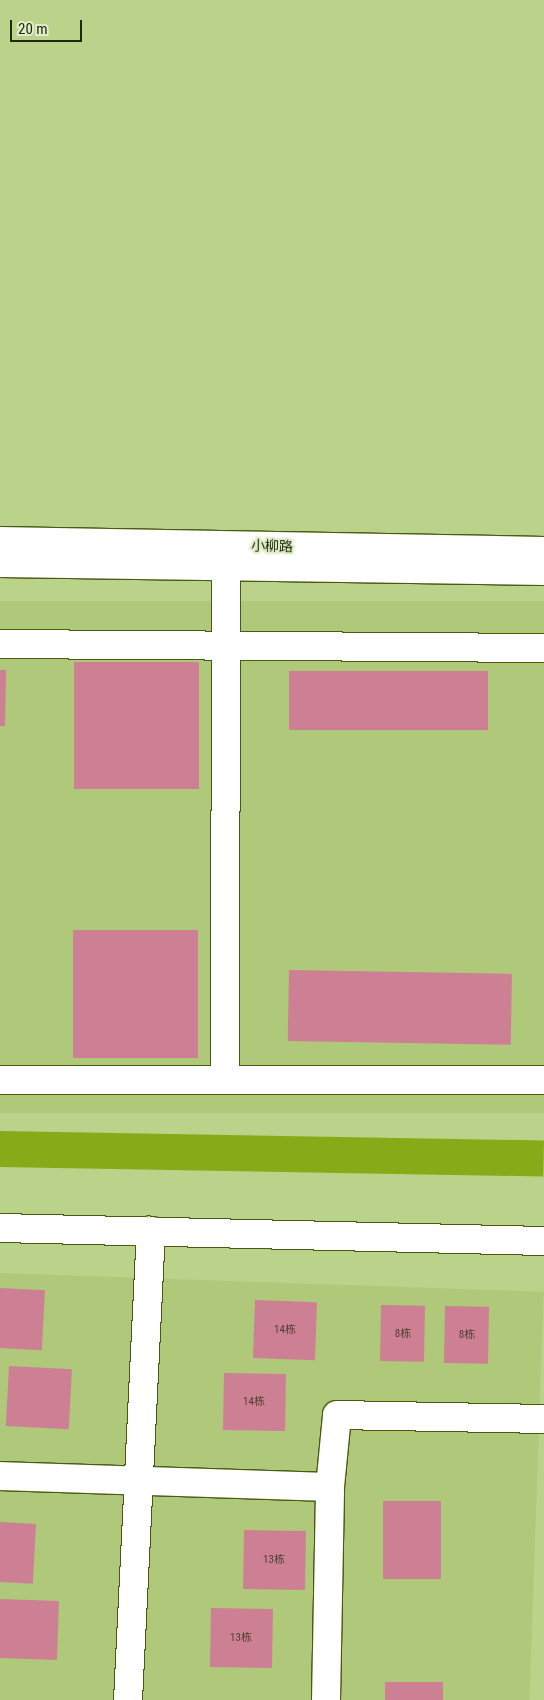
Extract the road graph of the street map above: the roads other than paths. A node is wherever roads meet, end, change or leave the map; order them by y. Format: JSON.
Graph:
{"nodes":[{"id":1,"x":0,"y":541,"type":"edge"},
{"id":2,"x":544,"y":551,"type":"edge"},
{"id":3,"x":0,"y":563,"type":"edge"},
{"id":4,"x":226,"y":566,"type":"junction"},
{"id":5,"x":544,"y":571,"type":"edge"},
{"id":6,"x":0,"y":644,"type":"edge"},
{"id":7,"x":226,"y":646,"type":"junction"},
{"id":8,"x":544,"y":648,"type":"edge"},
{"id":9,"x":0,"y":1080,"type":"edge"},
{"id":10,"x":225,"y":1080,"type":"junction"},
{"id":11,"x":544,"y":1080,"type":"edge"},
{"id":12,"x":0,"y":1228,"type":"edge"},
{"id":13,"x":151,"y":1231,"type":"junction"},
{"id":14,"x":544,"y":1241,"type":"edge"},
{"id":15,"x":544,"y":1419,"type":"edge"},
{"id":16,"x":0,"y":1476,"type":"edge"},
{"id":17,"x":139,"y":1482,"type":"junction"},
{"id":18,"x":330,"y":1487,"type":"junction"},
{"id":19,"x":128,"y":1700,"type":"edge"},
{"id":20,"x":326,"y":1700,"type":"edge"}],
"edges":[{"from":1,"to":2,"type":"street","name":"小柳路"},
{"from":3,"to":4,"type":"street","name":"小柳路"},
{"from":4,"to":5,"type":"street","name":"小柳路"},
{"from":4,"to":7,"type":"street"},
{"from":6,"to":7,"type":"street"},
{"from":7,"to":8,"type":"street"},
{"from":7,"to":10,"type":"street"},
{"from":9,"to":10,"type":"street"},
{"from":10,"to":11,"type":"street"},
{"from":12,"to":13,"type":"street"},
{"from":13,"to":14,"type":"street"},
{"from":13,"to":17,"type":"street"},
{"from":15,"to":18,"type":"street"},
{"from":16,"to":17,"type":"street"},
{"from":17,"to":18,"type":"street"},
{"from":17,"to":19,"type":"street"},
{"from":18,"to":20,"type":"street"}]}
